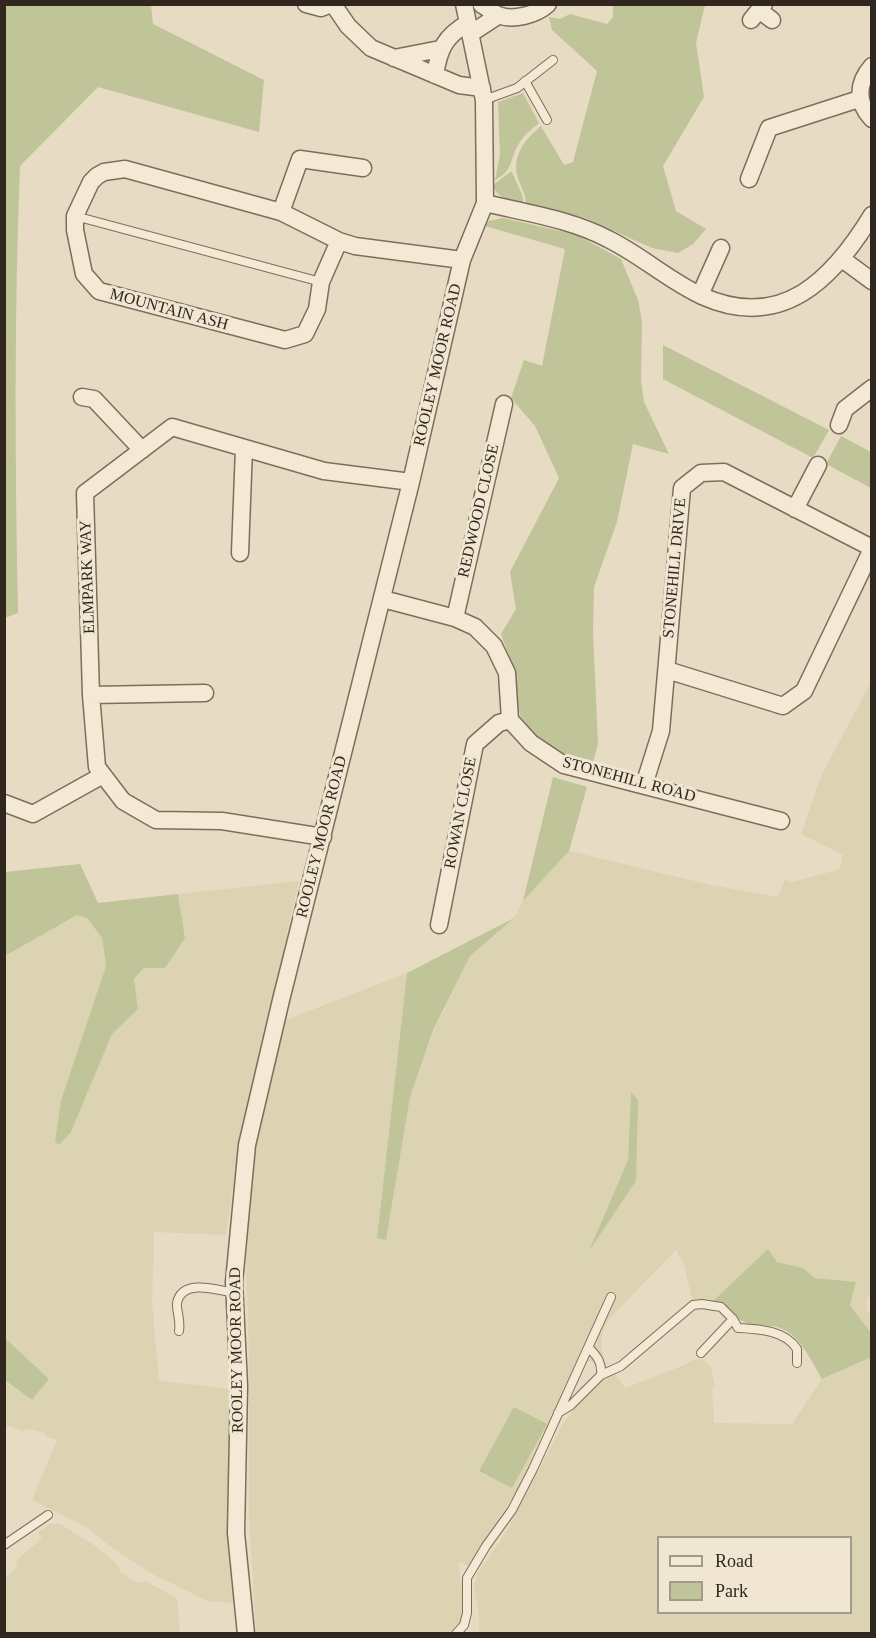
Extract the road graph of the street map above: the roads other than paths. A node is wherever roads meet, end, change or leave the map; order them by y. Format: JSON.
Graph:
{"nodes":[{"id":1,"x":306,"y":4,"type":"edge"},
{"id":2,"x":332,"y":4,"type":"edge"},
{"id":3,"x":464,"y":4,"type":"edge"},
{"id":4,"x":482,"y":4,"type":"edge"},
{"id":5,"x":548,"y":4,"type":"edge"},
{"id":6,"x":499,"y":15,"type":"junction"},
{"id":7,"x":469,"y":28,"type":"junction"},
{"id":8,"x":440,"y":49,"type":"junction"},
{"id":9,"x":394,"y":58,"type":"junction"},
{"id":10,"x":553,"y":60,"type":"dead end"},
{"id":11,"x":872,"y":66,"type":"edge"},
{"id":12,"x":435,"y":75,"type":"junction"},
{"id":13,"x":525,"y":81,"type":"junction"},
{"id":14,"x":483,"y":94,"type":"junction"},
{"id":15,"x":859,"y":99,"type":"junction"},
{"id":16,"x":872,"y":119,"type":"edge"},
{"id":17,"x":547,"y":120,"type":"dead end"},
{"id":18,"x":363,"y":168,"type":"dead end"},
{"id":19,"x":748,"y":179,"type":"dead end"},
{"id":20,"x":485,"y":202,"type":"junction"},
{"id":21,"x":281,"y":212,"type":"junction"},
{"id":22,"x":872,"y":215,"type":"edge"},
{"id":23,"x":75,"y":216,"type":"junction"},
{"id":24,"x":339,"y":241,"type":"junction"},
{"id":25,"x":721,"y":248,"type":"dead end"},
{"id":26,"x":842,"y":259,"type":"junction"},
{"id":27,"x":462,"y":260,"type":"junction"},
{"id":28,"x":872,"y":281,"type":"edge"},
{"id":29,"x":321,"y":282,"type":"junction"},
{"id":30,"x":700,"y":295,"type":"junction"},
{"id":31,"x":872,"y":388,"type":"edge"},
{"id":32,"x":82,"y":397,"type":"dead end"},
{"id":33,"x":504,"y":404,"type":"dead end"},
{"id":34,"x":839,"y":425,"type":"dead end"},
{"id":35,"x":244,"y":448,"type":"junction"},
{"id":36,"x":142,"y":450,"type":"junction"},
{"id":37,"x":818,"y":465,"type":"dead end"},
{"id":38,"x":411,"y":482,"type":"junction"},
{"id":39,"x":795,"y":508,"type":"junction"},
{"id":40,"x":872,"y":548,"type":"edge"},
{"id":41,"x":240,"y":553,"type":"dead end"},
{"id":42,"x":383,"y":599,"type":"junction"},
{"id":43,"x":455,"y":618,"type":"junction"},
{"id":44,"x":667,"y":670,"type":"junction"},
{"id":45,"x":204,"y":693,"type":"dead end"},
{"id":46,"x":92,"y":695,"type":"junction"},
{"id":47,"x":510,"y":720,"type":"junction"},
{"id":48,"x":103,"y":776,"type":"junction"},
{"id":49,"x":644,"y":785,"type":"junction"},
{"id":50,"x":4,"y":803,"type":"edge"},
{"id":51,"x":782,"y":821,"type":"dead end"},
{"id":52,"x":323,"y":837,"type":"junction"},
{"id":53,"x":439,"y":926,"type":"dead end"},
{"id":54,"x":234,"y":1293,"type":"junction"},
{"id":55,"x":611,"y":1297,"type":"dead end"},
{"id":56,"x":733,"y":1319,"type":"junction"},
{"id":57,"x":179,"y":1331,"type":"dead end"},
{"id":58,"x":590,"y":1348,"type":"junction"},
{"id":59,"x":701,"y":1353,"type":"dead end"},
{"id":60,"x":797,"y":1363,"type":"dead end"},
{"id":61,"x":601,"y":1375,"type":"junction"},
{"id":62,"x":558,"y":1414,"type":"junction"},
{"id":63,"x":48,"y":1515,"type":"dead end"},
{"id":64,"x":4,"y":1545,"type":"edge"},
{"id":65,"x":246,"y":1634,"type":"edge"},
{"id":66,"x":456,"y":1634,"type":"edge"}],
"edges":[{"from":1,"to":2,"type":"street"},
{"from":2,"to":9,"type":"street"},
{"from":3,"to":7,"type":"street","name":"ROOLEY MOOR ROAD"},
{"from":4,"to":6,"type":"street"},
{"from":5,"to":6,"type":"street"},
{"from":6,"to":7,"type":"street"},
{"from":7,"to":8,"type":"street"},
{"from":7,"to":14,"type":"street","name":"ROOLEY MOOR ROAD"},
{"from":8,"to":9,"type":"street"},
{"from":8,"to":12,"type":"street"},
{"from":9,"to":12,"type":"street"},
{"from":10,"to":13,"type":"lane"},
{"from":11,"to":15,"type":"street"},
{"from":12,"to":14,"type":"street"},
{"from":13,"to":14,"type":"lane"},
{"from":13,"to":17,"type":"lane"},
{"from":14,"to":20,"type":"street","name":"ROOLEY MOOR ROAD"},
{"from":15,"to":16,"type":"street"},
{"from":15,"to":19,"type":"street"},
{"from":18,"to":21,"type":"street"},
{"from":20,"to":27,"type":"street","name":"ROOLEY MOOR ROAD"},
{"from":20,"to":30,"type":"street"},
{"from":21,"to":23,"type":"street"},
{"from":21,"to":24,"type":"street"},
{"from":22,"to":26,"type":"street"},
{"from":23,"to":29,"type":"lane"},
{"from":23,"to":29,"type":"street","name":"MOUNTAIN ASH"},
{"from":24,"to":27,"type":"street"},
{"from":24,"to":29,"type":"street","name":"MOUNTAIN ASH"},
{"from":25,"to":30,"type":"street"},
{"from":26,"to":28,"type":"street"},
{"from":26,"to":30,"type":"street"},
{"from":27,"to":38,"type":"street","name":"ROOLEY MOOR ROAD"},
{"from":31,"to":34,"type":"street"},
{"from":32,"to":36,"type":"street"},
{"from":33,"to":43,"type":"street","name":"REDWOOD CLOSE"},
{"from":35,"to":36,"type":"street","name":"ELMPARK WAY"},
{"from":35,"to":38,"type":"street","name":"ELMPARK WAY"},
{"from":35,"to":41,"type":"street"},
{"from":36,"to":46,"type":"street","name":"ELMPARK WAY"},
{"from":37,"to":39,"type":"street"},
{"from":38,"to":42,"type":"street","name":"ROOLEY MOOR ROAD"},
{"from":39,"to":40,"type":"street","name":"STONEHILL DRIVE"},
{"from":39,"to":44,"type":"street","name":"STONEHILL DRIVE"},
{"from":40,"to":44,"type":"street"},
{"from":42,"to":43,"type":"street"},
{"from":42,"to":52,"type":"street","name":"ROOLEY MOOR ROAD"},
{"from":43,"to":47,"type":"street"},
{"from":44,"to":49,"type":"street","name":"STONEHILL DRIVE"},
{"from":45,"to":46,"type":"street"},
{"from":46,"to":48,"type":"street","name":"ELMPARK WAY"},
{"from":47,"to":49,"type":"street","name":"STONEHILL ROAD"},
{"from":47,"to":53,"type":"street","name":"ROWAN CLOSE"},
{"from":48,"to":50,"type":"street"},
{"from":48,"to":52,"type":"street","name":"ELMPARK WAY"},
{"from":49,"to":51,"type":"street","name":"STONEHILL ROAD"},
{"from":52,"to":54,"type":"street","name":"ROOLEY MOOR ROAD"},
{"from":54,"to":57,"type":"lane"},
{"from":54,"to":65,"type":"street","name":"ROOLEY MOOR ROAD"},
{"from":55,"to":58,"type":"lane"},
{"from":56,"to":59,"type":"lane"},
{"from":56,"to":60,"type":"lane"},
{"from":56,"to":61,"type":"lane"},
{"from":58,"to":61,"type":"lane"},
{"from":58,"to":62,"type":"lane"},
{"from":61,"to":62,"type":"lane"},
{"from":62,"to":66,"type":"lane"},
{"from":63,"to":64,"type":"lane"}]}
